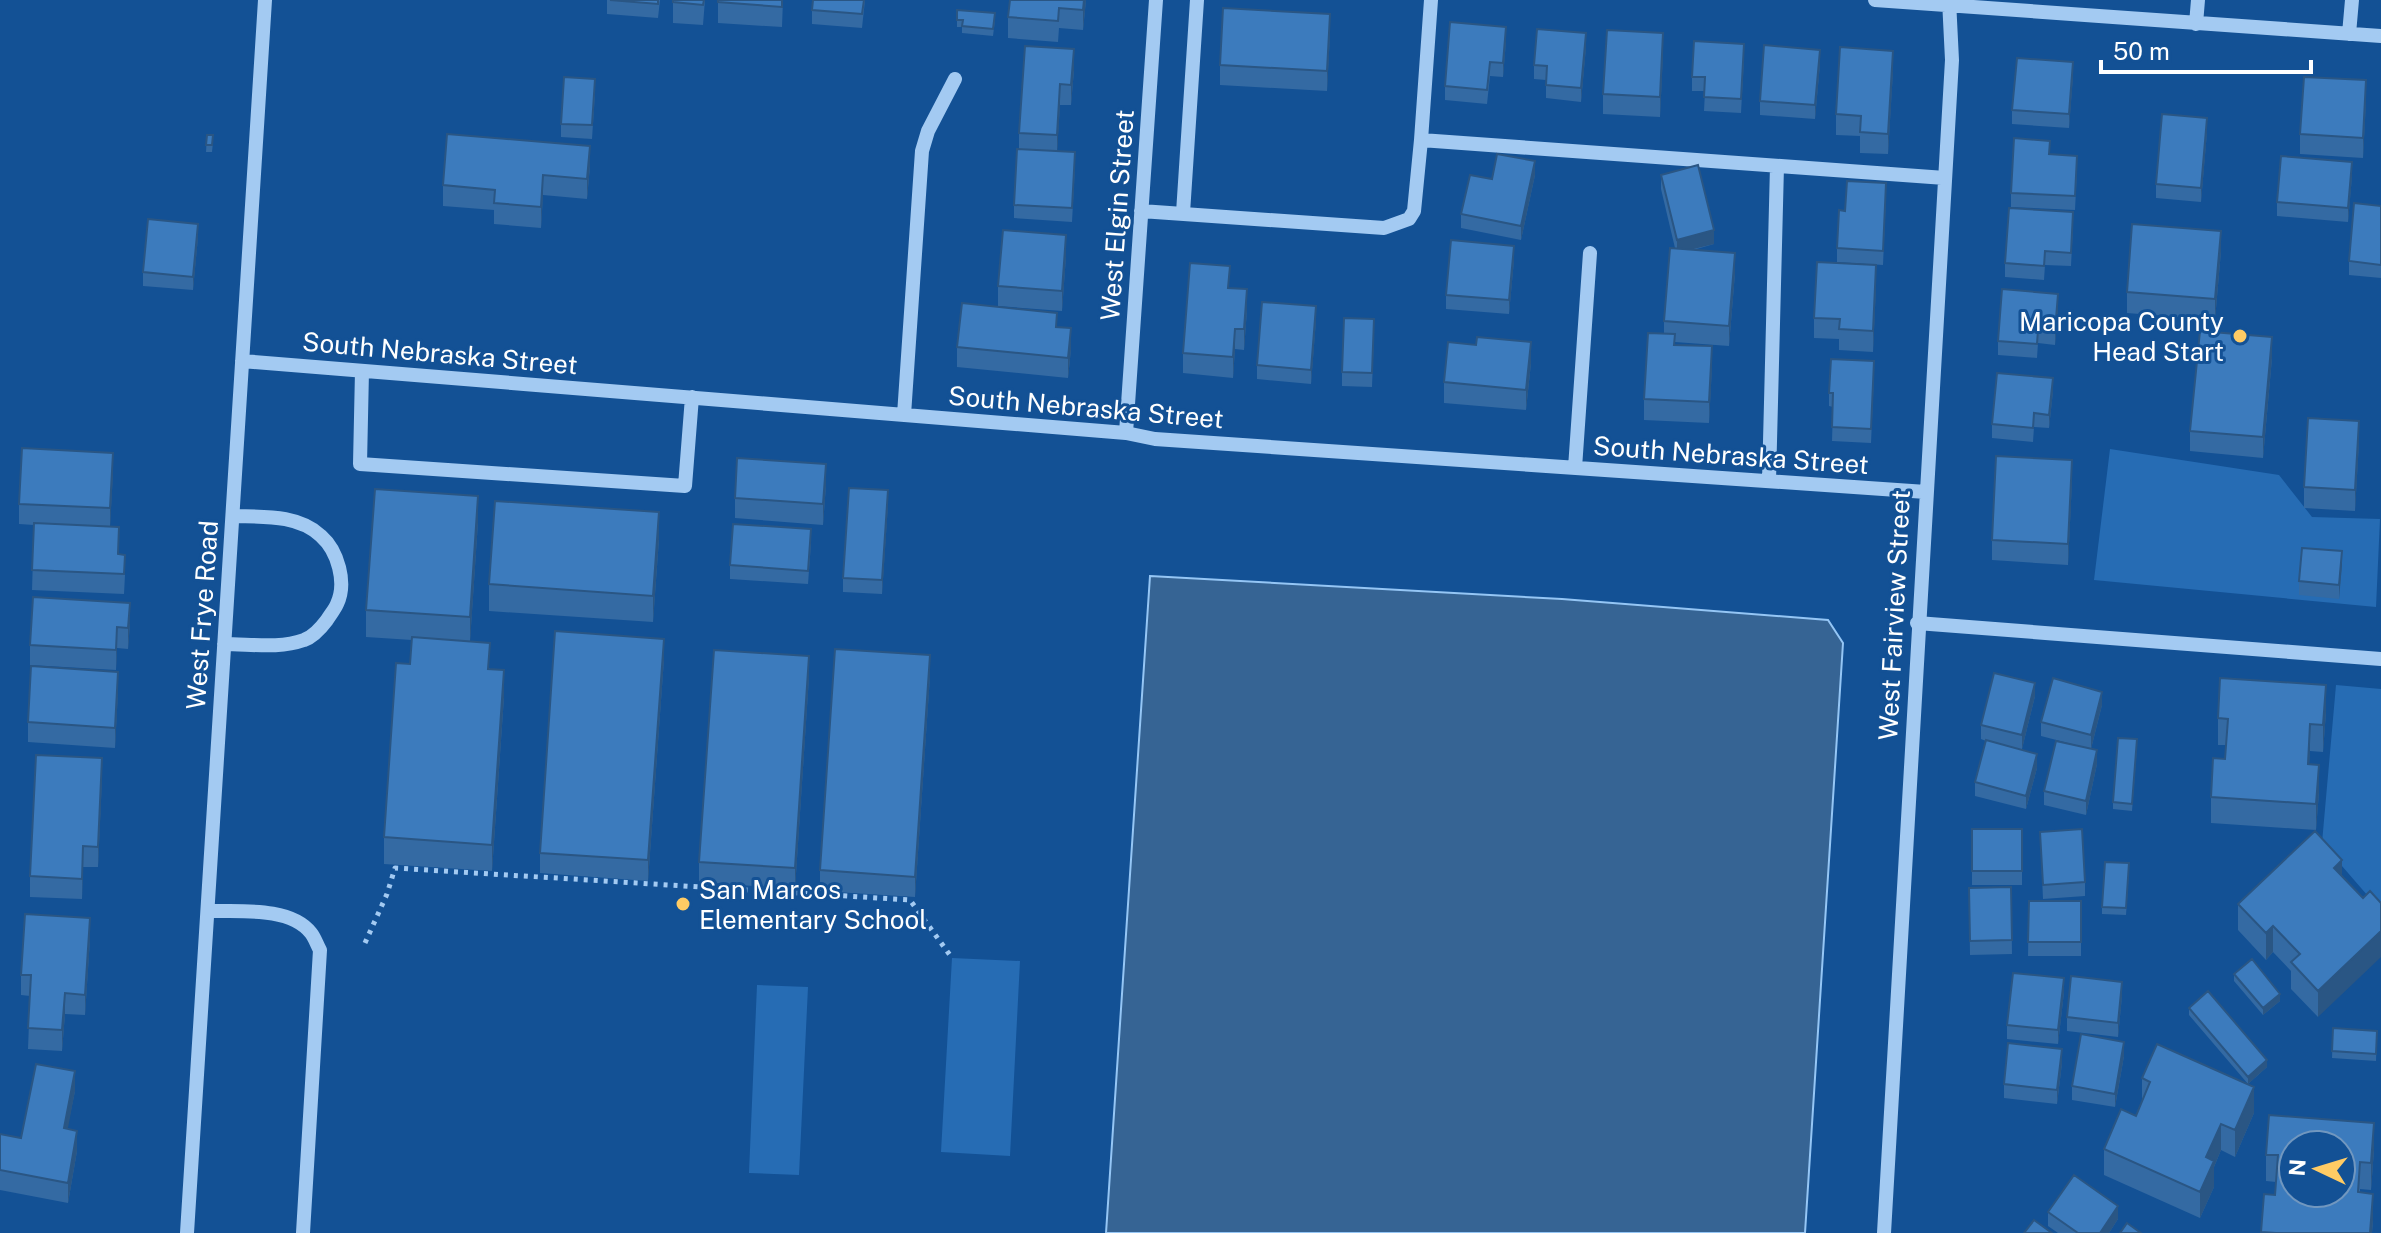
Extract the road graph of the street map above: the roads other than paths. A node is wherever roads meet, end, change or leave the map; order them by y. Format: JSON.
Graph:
{"nodes":[{"id":1,"x":265,"y":0,"type":"edge"},
{"id":2,"x":1156,"y":0,"type":"edge"},
{"id":3,"x":1197,"y":0,"type":"edge"},
{"id":4,"x":1431,"y":0,"type":"edge"},
{"id":5,"x":1875,"y":0,"type":"edge"},
{"id":6,"x":2198,"y":0,"type":"edge"},
{"id":7,"x":2352,"y":0,"type":"edge"},
{"id":8,"x":1949,"y":3,"type":"edge"},
{"id":9,"x":2196,"y":24,"type":"junction"},
{"id":10,"x":2349,"y":34,"type":"junction"},
{"id":11,"x":2381,"y":36,"type":"edge"},
{"id":12,"x":955,"y":79,"type":"dead end"},
{"id":13,"x":1421,"y":140,"type":"junction"},
{"id":14,"x":1777,"y":166,"type":"junction"},
{"id":15,"x":1945,"y":178,"type":"junction"},
{"id":16,"x":1141,"y":211,"type":"junction"},
{"id":17,"x":1183,"y":213,"type":"junction"},
{"id":18,"x":1590,"y":253,"type":"dead end"},
{"id":19,"x":242,"y":361,"type":"junction"},
{"id":20,"x":362,"y":371,"type":"junction"},
{"id":21,"x":692,"y":397,"type":"junction"},
{"id":22,"x":904,"y":415,"type":"junction"},
{"id":23,"x":1126,"y":433,"type":"junction"},
{"id":24,"x":1575,"y":468,"type":"junction"},
{"id":25,"x":1769,"y":481,"type":"junction"},
{"id":26,"x":1926,"y":492,"type":"junction"},
{"id":27,"x":233,"y":516,"type":"junction"},
{"id":28,"x":1917,"y":623,"type":"junction"},
{"id":29,"x":224,"y":644,"type":"junction"},
{"id":30,"x":2381,"y":659,"type":"edge"},
{"id":31,"x":208,"y":911,"type":"junction"},
{"id":32,"x":187,"y":1233,"type":"edge"},
{"id":33,"x":303,"y":1233,"type":"edge"},
{"id":34,"x":1884,"y":1233,"type":"edge"}],
"edges":[{"from":1,"to":19,"type":"street","name":"West Frye Road"},
{"from":2,"to":16,"type":"street","name":"West Elgin Street"},
{"from":3,"to":17,"type":"street"},
{"from":4,"to":13,"type":"street"},
{"from":5,"to":8,"type":"street"},
{"from":6,"to":9,"type":"street"},
{"from":7,"to":10,"type":"street"},
{"from":8,"to":9,"type":"street"},
{"from":8,"to":15,"type":"street","name":"West Fairview Street"},
{"from":9,"to":10,"type":"street"},
{"from":10,"to":11,"type":"street"},
{"from":12,"to":22,"type":"street"},
{"from":13,"to":14,"type":"street"},
{"from":13,"to":17,"type":"street"},
{"from":14,"to":15,"type":"street"},
{"from":14,"to":25,"type":"street"},
{"from":15,"to":26,"type":"street","name":"West Fairview Street"},
{"from":16,"to":17,"type":"street"},
{"from":16,"to":23,"type":"street","name":"West Elgin Street"},
{"from":18,"to":24,"type":"street"},
{"from":19,"to":20,"type":"street","name":"South Nebraska Street"},
{"from":19,"to":27,"type":"street","name":"West Frye Road"},
{"from":20,"to":21,"type":"street","name":"South Nebraska Street"},
{"from":20,"to":21,"type":"street"},
{"from":21,"to":22,"type":"street","name":"South Nebraska Street"},
{"from":22,"to":23,"type":"street","name":"South Nebraska Street"},
{"from":23,"to":24,"type":"street","name":"South Nebraska Street"},
{"from":24,"to":25,"type":"street","name":"South Nebraska Street"},
{"from":25,"to":26,"type":"street","name":"South Nebraska Street"},
{"from":26,"to":28,"type":"street","name":"West Fairview Street"},
{"from":27,"to":29,"type":"street","name":"West Frye Road"},
{"from":27,"to":29,"type":"street"},
{"from":28,"to":30,"type":"street"},
{"from":28,"to":34,"type":"street","name":"West Fairview Street"},
{"from":29,"to":31,"type":"street","name":"West Frye Road"},
{"from":31,"to":32,"type":"street","name":"West Frye Road"},
{"from":31,"to":33,"type":"street"}]}
